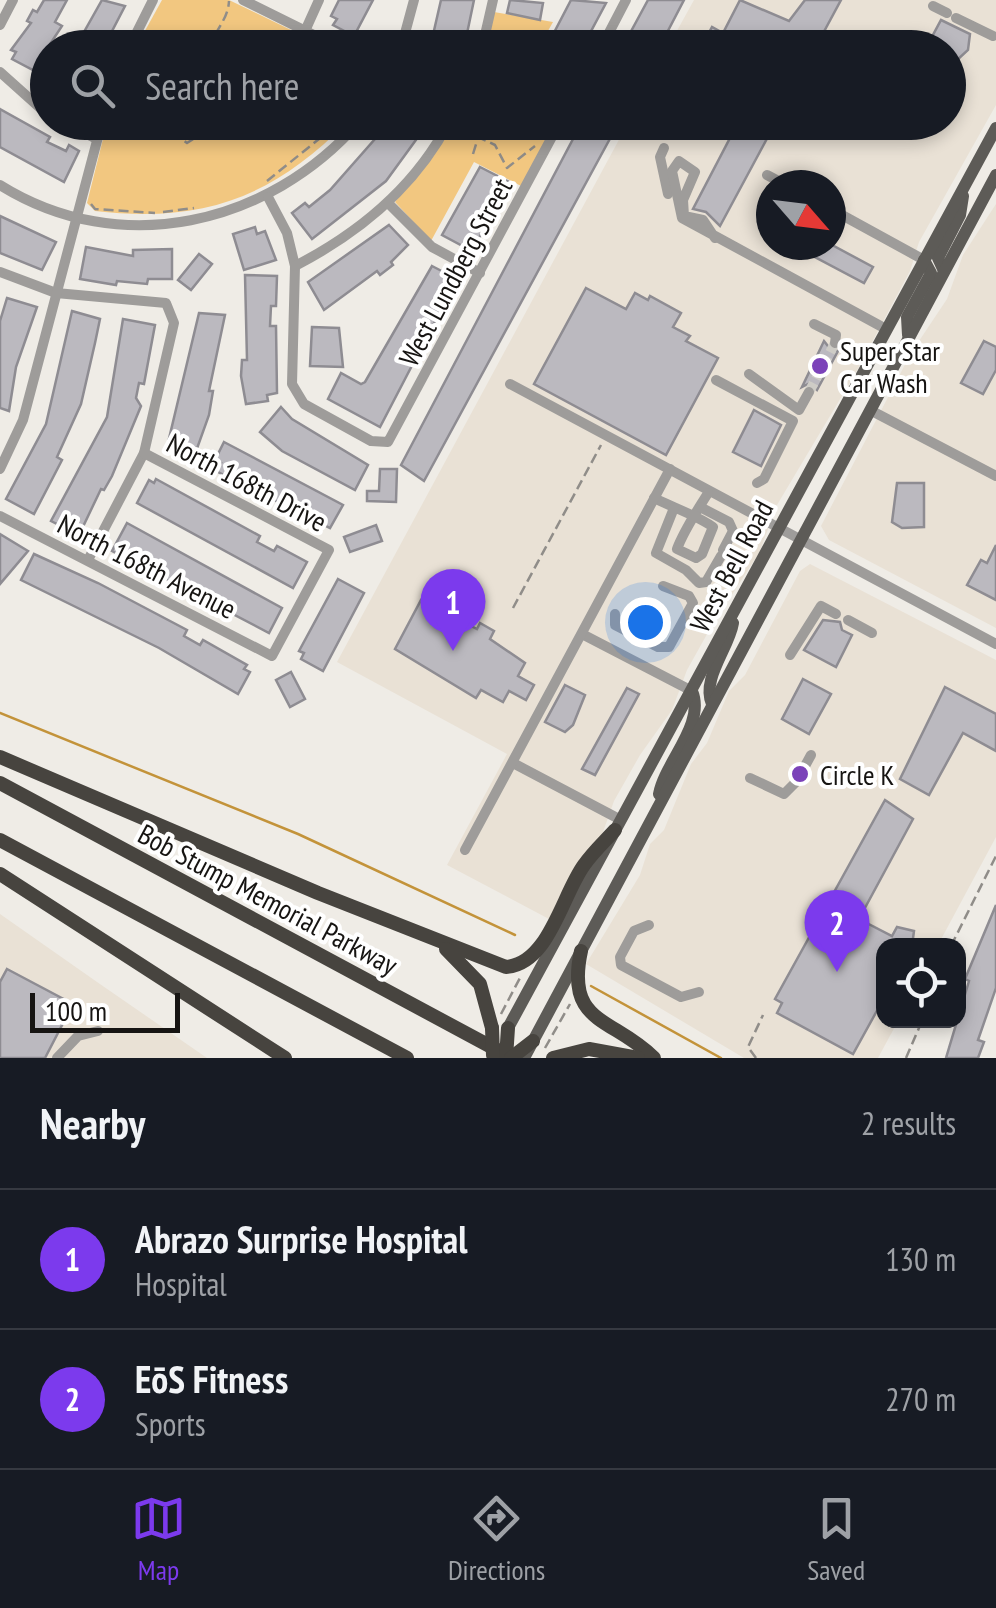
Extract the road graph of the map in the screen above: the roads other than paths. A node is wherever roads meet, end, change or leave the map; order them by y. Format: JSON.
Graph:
{"nodes":[{"id":1,"x":13,"y":0,"type":"edge"},
{"id":2,"x":153,"y":0,"type":"edge"},
{"id":3,"x":243,"y":0,"type":"edge"},
{"id":4,"x":319,"y":0,"type":"edge"},
{"id":5,"x":414,"y":0,"type":"edge"},
{"id":6,"x":493,"y":0,"type":"edge"},
{"id":7,"x":626,"y":0,"type":"edge"},
{"id":8,"x":934,"y":6,"type":"dead end"},
{"id":9,"x":0,"y":25,"type":"edge"},
{"id":10,"x":138,"y":30,"type":"edge"},
{"id":11,"x":303,"y":30,"type":"edge"},
{"id":12,"x":305,"y":30,"type":"edge"},
{"id":13,"x":406,"y":30,"type":"edge"},
{"id":14,"x":486,"y":30,"type":"edge"},
{"id":15,"x":610,"y":30,"type":"edge"},
{"id":16,"x":993,"y":36,"type":"dead end"},
{"id":17,"x":0,"y":72,"type":"edge"},
{"id":18,"x":30,"y":99,"type":"edge"},
{"id":19,"x":996,"y":128,"type":"edge"},
{"id":20,"x":97,"y":140,"type":"edge"},
{"id":21,"x":341,"y":140,"type":"edge"},
{"id":22,"x":438,"y":140,"type":"edge"},
{"id":23,"x":550,"y":140,"type":"edge"},
{"id":24,"x":678,"y":161,"type":"junction"},
{"id":25,"x":996,"y":175,"type":"edge"},
{"id":26,"x":0,"y":185,"type":"edge"},
{"id":27,"x":964,"y":186,"type":"junction"},
{"id":28,"x":268,"y":196,"type":"junction"},
{"id":29,"x":388,"y":203,"type":"junction"},
{"id":30,"x":76,"y":217,"type":"junction"},
{"id":31,"x":846,"y":218,"type":"edge"},
{"id":32,"x":715,"y":238,"type":"junction"},
{"id":33,"x":924,"y":260,"type":"junction"},
{"id":34,"x":295,"y":266,"type":"junction"},
{"id":35,"x":944,"y":271,"type":"junction"},
{"id":36,"x":0,"y":272,"type":"edge"},
{"id":37,"x":480,"y":273,"type":"junction"},
{"id":38,"x":56,"y":293,"type":"junction"},
{"id":39,"x":814,"y":324,"type":"dead end"},
{"id":40,"x":886,"y":330,"type":"junction"},
{"id":41,"x":908,"y":338,"type":"junction"},
{"id":42,"x":835,"y":343,"type":"dead end"},
{"id":43,"x":749,"y":372,"type":"dead end"},
{"id":44,"x":716,"y":380,"type":"dead end"},
{"id":45,"x":510,"y":384,"type":"dead end"},
{"id":46,"x":809,"y":392,"type":"dead end"},
{"id":47,"x":870,"y":410,"type":"junction"},
{"id":48,"x":144,"y":453,"type":"junction"},
{"id":49,"x":670,"y":468,"type":"junction"},
{"id":50,"x":0,"y":469,"type":"edge"},
{"id":51,"x":996,"y":476,"type":"edge"},
{"id":52,"x":757,"y":483,"type":"dead end"},
{"id":53,"x":708,"y":493,"type":"junction"},
{"id":54,"x":654,"y":498,"type":"junction"},
{"id":55,"x":674,"y":508,"type":"junction"},
{"id":56,"x":697,"y":512,"type":"junction"},
{"id":57,"x":0,"y":516,"type":"edge"},
{"id":58,"x":779,"y":530,"type":"junction"},
{"id":59,"x":800,"y":541,"type":"junction"},
{"id":60,"x":88,"y":560,"type":"junction"},
{"id":61,"x":663,"y":586,"type":"dead end"},
{"id":62,"x":735,"y":611,"type":"junction"},
{"id":63,"x":615,"y":614,"type":"dead end"},
{"id":64,"x":836,"y":614,"type":"dead end"},
{"id":65,"x":848,"y":620,"type":"dead end"},
{"id":66,"x":872,"y":633,"type":"dead end"},
{"id":67,"x":582,"y":634,"type":"junction"},
{"id":68,"x":996,"y":644,"type":"edge"},
{"id":69,"x":790,"y":655,"type":"dead end"},
{"id":70,"x":272,"y":656,"type":"joint"},
{"id":71,"x":692,"y":692,"type":"junction"},
{"id":72,"x":712,"y":704,"type":"junction"},
{"id":73,"x":0,"y":756,"type":"edge"},
{"id":74,"x":513,"y":763,"type":"junction"},
{"id":75,"x":750,"y":778,"type":"dead end"},
{"id":76,"x":796,"y":782,"type":"dead end"},
{"id":77,"x":0,"y":783,"type":"edge"},
{"id":78,"x":656,"y":810,"type":"junction"},
{"id":79,"x":618,"y":825,"type":"junction"},
{"id":80,"x":0,"y":840,"type":"edge"},
{"id":81,"x":465,"y":850,"type":"dead end"},
{"id":82,"x":0,"y":874,"type":"edge"},
{"id":83,"x":649,"y":924,"type":"dead end"},
{"id":84,"x":433,"y":940,"type":"junction"},
{"id":85,"x":581,"y":952,"type":"junction"},
{"id":86,"x":698,"y":992,"type":"dead end"},
{"id":87,"x":499,"y":1022,"type":"junction"},
{"id":88,"x":98,"y":1031,"type":"dead end"},
{"id":89,"x":548,"y":1051,"type":"edge"},
{"id":90,"x":58,"y":1058,"type":"edge"},
{"id":91,"x":284,"y":1058,"type":"edge"},
{"id":92,"x":407,"y":1058,"type":"edge"},
{"id":93,"x":501,"y":1058,"type":"edge"},
{"id":94,"x":524,"y":1058,"type":"edge"},
{"id":95,"x":638,"y":1058,"type":"edge"},
{"id":96,"x":654,"y":1058,"type":"edge"}],
"edges":[{"from":1,"to":9,"type":"street"},
{"from":2,"to":10,"type":"street"},
{"from":3,"to":11,"type":"street"},
{"from":4,"to":12,"type":"street"},
{"from":5,"to":13,"type":"street"},
{"from":6,"to":14,"type":"street"},
{"from":7,"to":15,"type":"street"},
{"from":8,"to":16,"type":"street"},
{"from":17,"to":18,"type":"street"},
{"from":19,"to":27,"type":"main road","name":"West Bell Road"},
{"from":20,"to":30,"type":"street"},
{"from":21,"to":28,"type":"street"},
{"from":22,"to":29,"type":"street"},
{"from":23,"to":37,"type":"street","name":"West Lundberg Street"},
{"from":24,"to":32,"type":"street"},
{"from":24,"to":32,"type":"street"},
{"from":24,"to":32,"type":"street"},
{"from":25,"to":35,"type":"main road","name":"West Bell Road"},
{"from":26,"to":30,"type":"street"},
{"from":27,"to":33,"type":"main road","name":"West Bell Road"},
{"from":27,"to":35,"type":"main road"},
{"from":28,"to":30,"type":"street"},
{"from":28,"to":34,"type":"street"},
{"from":29,"to":34,"type":"street"},
{"from":29,"to":37,"type":"street"},
{"from":30,"to":38,"type":"street"},
{"from":31,"to":33,"type":"street"},
{"from":32,"to":40,"type":"street"},
{"from":33,"to":40,"type":"main road","name":"West Bell Road"},
{"from":33,"to":41,"type":"main road"},
{"from":34,"to":37,"type":"street","name":"West Lundberg Street"},
{"from":35,"to":41,"type":"main road","name":"West Bell Road"},
{"from":36,"to":38,"type":"street"},
{"from":38,"to":48,"type":"street"},
{"from":38,"to":50,"type":"street"},
{"from":39,"to":42,"type":"street"},
{"from":40,"to":58,"type":"main road","name":"West Bell Road"},
{"from":41,"to":47,"type":"main road","name":"West Bell Road"},
{"from":43,"to":46,"type":"street"},
{"from":44,"to":52,"type":"street"},
{"from":45,"to":49,"type":"street"},
{"from":47,"to":51,"type":"street"},
{"from":47,"to":59,"type":"main road","name":"West Bell Road"},
{"from":48,"to":60,"type":"street"},
{"from":48,"to":70,"type":"street","name":"North 168th Drive"},
{"from":49,"to":53,"type":"street"},
{"from":49,"to":54,"type":"street"},
{"from":53,"to":56,"type":"street"},
{"from":53,"to":58,"type":"street"},
{"from":54,"to":55,"type":"street"},
{"from":54,"to":67,"type":"street"},
{"from":55,"to":56,"type":"street"},
{"from":55,"to":56,"type":"street"},
{"from":56,"to":56,"type":"street"},
{"from":57,"to":60,"type":"street","name":"North 168th Avenue"},
{"from":58,"to":59,"type":"street"},
{"from":58,"to":62,"type":"main road","name":"West Bell Road"},
{"from":59,"to":68,"type":"street"},
{"from":59,"to":72,"type":"main road","name":"West Bell Road"},
{"from":60,"to":70,"type":"street","name":"North 168th Avenue"},
{"from":61,"to":63,"type":"street"},
{"from":62,"to":71,"type":"main road","name":"West Bell Road"},
{"from":62,"to":72,"type":"main road"},
{"from":64,"to":69,"type":"street"},
{"from":65,"to":66,"type":"street"},
{"from":67,"to":71,"type":"street"},
{"from":67,"to":74,"type":"street"},
{"from":71,"to":78,"type":"main road"},
{"from":71,"to":79,"type":"main road","name":"West Bell Road"},
{"from":72,"to":78,"type":"main road","name":"West Bell Road"},
{"from":73,"to":84,"type":"highway"},
{"from":74,"to":79,"type":"street"},
{"from":74,"to":81,"type":"street"},
{"from":75,"to":76,"type":"street"},
{"from":77,"to":93,"type":"highway","name":"Bob Stump Memorial Parkway"},
{"from":78,"to":85,"type":"main road","name":"West Bell Road"},
{"from":79,"to":84,"type":"highway"},
{"from":79,"to":87,"type":"main road","name":"West Bell Road"},
{"from":80,"to":92,"type":"highway"},
{"from":82,"to":91,"type":"highway"},
{"from":83,"to":86,"type":"street"},
{"from":84,"to":87,"type":"highway"},
{"from":85,"to":89,"type":"main road","name":"West Bell Road"},
{"from":85,"to":96,"type":"highway"},
{"from":87,"to":93,"type":"highway","bridge":true},
{"from":88,"to":90,"type":"street"},
{"from":89,"to":93,"type":"highway","bridge":true},
{"from":89,"to":94,"type":"main road","name":"West Bell Road","bridge":true},
{"from":89,"to":95,"type":"highway"}]}
